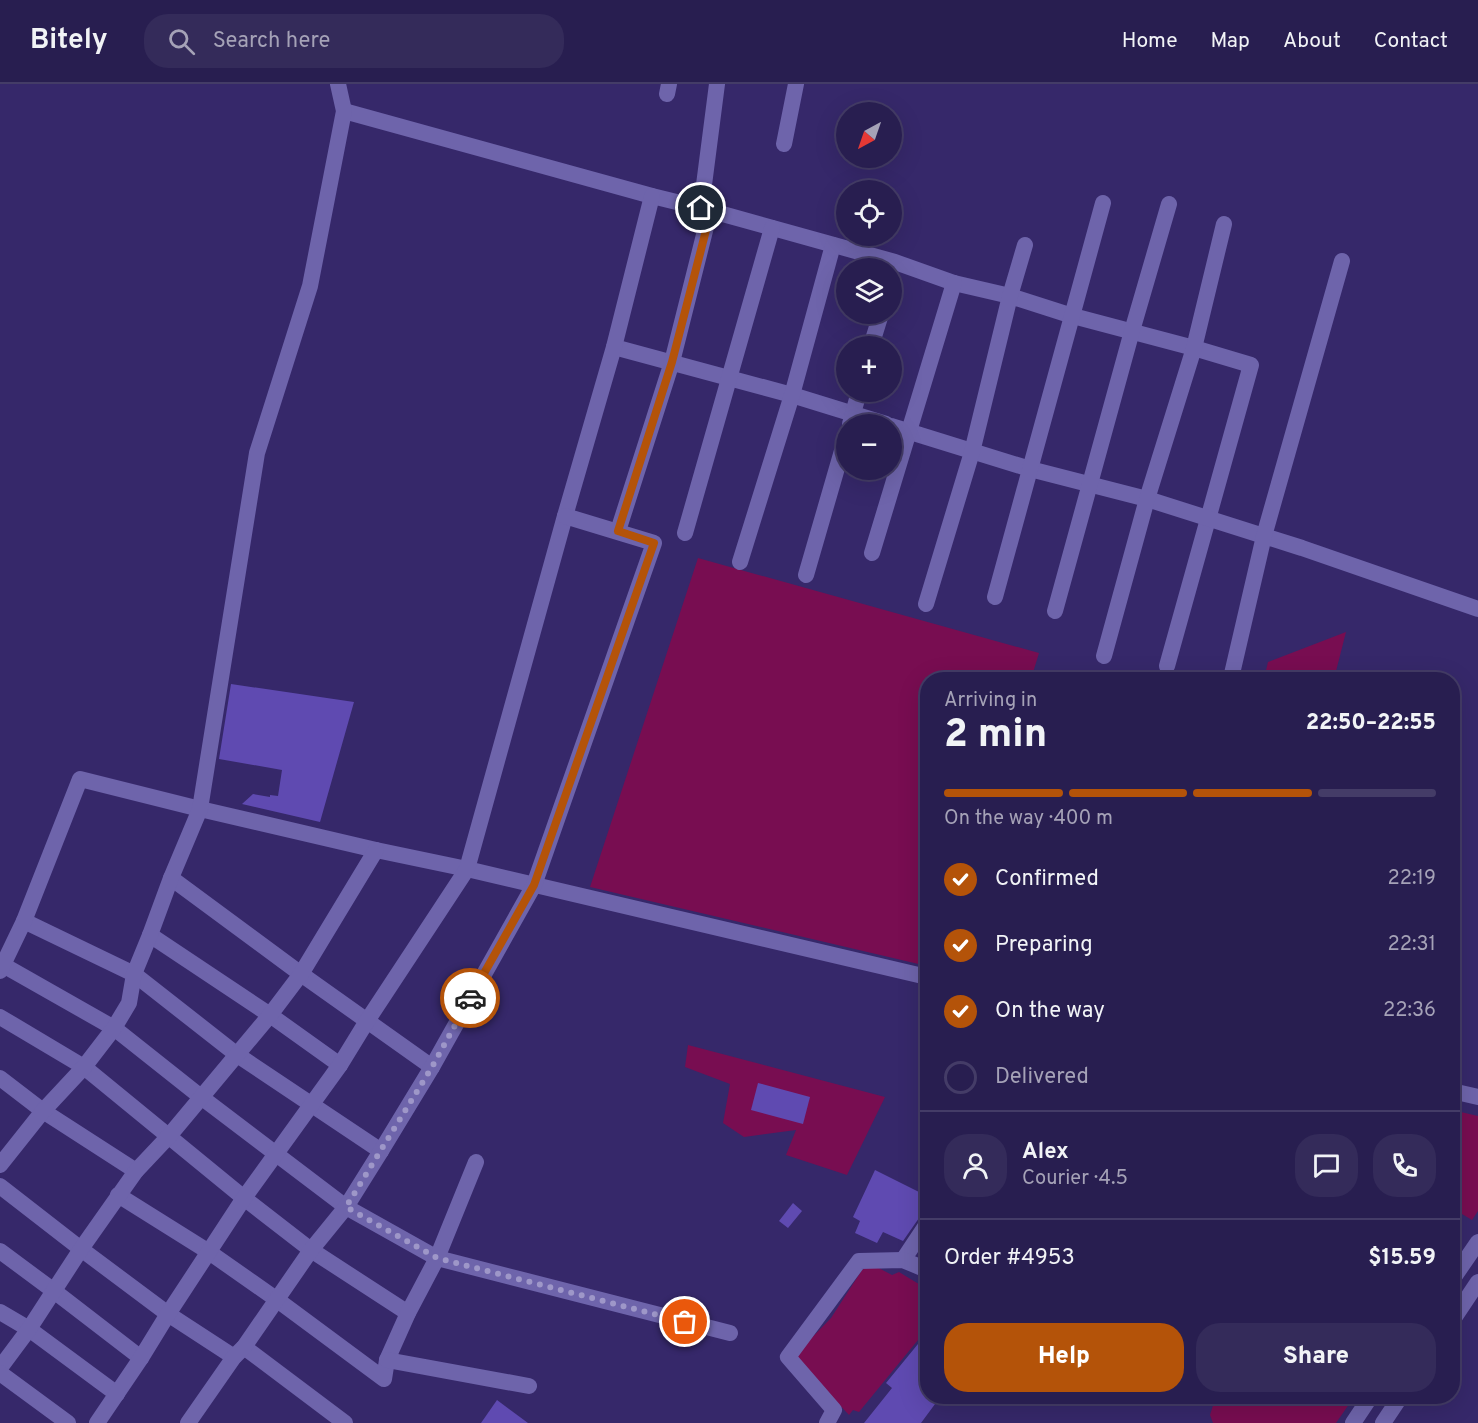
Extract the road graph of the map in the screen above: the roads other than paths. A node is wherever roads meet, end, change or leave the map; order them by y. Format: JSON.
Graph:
{"nodes":[{"id":1,"x":338,"y":84,"type":"edge"},
{"id":2,"x":717,"y":84,"type":"edge"},
{"id":3,"x":796,"y":84,"type":"edge"},
{"id":4,"x":344,"y":111,"type":"junction"},
{"id":5,"x":784,"y":144,"type":"dead end"},
{"id":6,"x":652,"y":196,"type":"junction"},
{"id":7,"x":1102,"y":203,"type":"dead end"},
{"id":8,"x":1169,"y":204,"type":"dead end"},
{"id":9,"x":706,"y":209,"type":"junction"},
{"id":10,"x":1224,"y":224,"type":"dead end"},
{"id":11,"x":772,"y":228,"type":"junction"},
{"id":12,"x":1025,"y":244,"type":"dead end"},
{"id":13,"x":833,"y":245,"type":"junction"},
{"id":14,"x":864,"y":258,"type":"edge"},
{"id":15,"x":1342,"y":261,"type":"dead end"},
{"id":16,"x":902,"y":272,"type":"edge"},
{"id":17,"x":954,"y":283,"type":"junction"},
{"id":18,"x":1010,"y":296,"type":"junction"},
{"id":19,"x":1073,"y":316,"type":"junction"},
{"id":20,"x":1132,"y":331,"type":"junction"},
{"id":21,"x":614,"y":347,"type":"junction"},
{"id":22,"x":1194,"y":348,"type":"junction"},
{"id":23,"x":672,"y":362,"type":"junction"},
{"id":24,"x":729,"y":379,"type":"junction"},
{"id":25,"x":792,"y":395,"type":"junction"},
{"id":26,"x":837,"y":414,"type":"edge"},
{"id":27,"x":902,"y":429,"type":"edge"},
{"id":28,"x":908,"y":431,"type":"junction"},
{"id":29,"x":972,"y":452,"type":"junction"},
{"id":30,"x":1030,"y":469,"type":"junction"},
{"id":31,"x":836,"y":472,"type":"edge"},
{"id":32,"x":1089,"y":485,"type":"junction"},
{"id":33,"x":1147,"y":499,"type":"junction"},
{"id":34,"x":565,"y":516,"type":"junction"},
{"id":35,"x":1208,"y":518,"type":"junction"},
{"id":36,"x":618,"y":531,"type":"junction"},
{"id":37,"x":685,"y":533,"type":"dead end"},
{"id":38,"x":1264,"y":536,"type":"junction"},
{"id":39,"x":872,"y":553,"type":"dead end"},
{"id":40,"x":740,"y":562,"type":"dead end"},
{"id":41,"x":806,"y":575,"type":"dead end"},
{"id":42,"x":995,"y":597,"type":"dead end"},
{"id":43,"x":926,"y":604,"type":"dead end"},
{"id":44,"x":1478,"y":609,"type":"edge"},
{"id":45,"x":1055,"y":611,"type":"dead end"},
{"id":46,"x":1104,"y":656,"type":"dead end"},
{"id":47,"x":1167,"y":666,"type":"dead end"},
{"id":48,"x":1232,"y":672,"type":"edge"},
{"id":49,"x":200,"y":809,"type":"junction"},
{"id":50,"x":376,"y":850,"type":"junction"},
{"id":51,"x":467,"y":869,"type":"junction"},
{"id":52,"x":171,"y":878,"type":"junction"},
{"id":53,"x":534,"y":885,"type":"junction"},
{"id":54,"x":24,"y":921,"type":"junction"},
{"id":55,"x":150,"y":935,"type":"junction"},
{"id":56,"x":1,"y":968,"type":"edge"},
{"id":57,"x":134,"y":974,"type":"junction"},
{"id":58,"x":301,"y":974,"type":"junction"},
{"id":59,"x":920,"y":975,"type":"edge"},
{"id":60,"x":270,"y":1015,"type":"junction"},
{"id":61,"x":0,"y":1017,"type":"edge"},
{"id":62,"x":367,"y":1021,"type":"junction"},
{"id":63,"x":114,"y":1028,"type":"junction"},
{"id":64,"x":236,"y":1054,"type":"junction"},
{"id":65,"x":340,"y":1065,"type":"junction"},
{"id":66,"x":84,"y":1067,"type":"junction"},
{"id":67,"x":432,"y":1067,"type":"junction"},
{"id":68,"x":0,"y":1078,"type":"edge"},
{"id":69,"x":1460,"y":1093,"type":"edge"},
{"id":70,"x":201,"y":1097,"type":"junction"},
{"id":71,"x":1478,"y":1097,"type":"edge"},
{"id":72,"x":311,"y":1104,"type":"junction"},
{"id":73,"x":43,"y":1110,"type":"junction"},
{"id":74,"x":169,"y":1136,"type":"junction"},
{"id":75,"x":381,"y":1151,"type":"junction"},
{"id":76,"x":275,"y":1153,"type":"junction"},
{"id":77,"x":476,"y":1162,"type":"dead end"},
{"id":78,"x":0,"y":1165,"type":"edge"},
{"id":79,"x":136,"y":1171,"type":"junction"},
{"id":80,"x":0,"y":1186,"type":"edge"},
{"id":81,"x":118,"y":1195,"type":"junction"},
{"id":82,"x":244,"y":1198,"type":"junction"},
{"id":83,"x":346,"y":1207,"type":"junction"},
{"id":84,"x":920,"y":1234,"type":"edge"},
{"id":85,"x":1478,"y":1242,"type":"edge"},
{"id":86,"x":81,"y":1249,"type":"junction"},
{"id":87,"x":311,"y":1250,"type":"junction"},
{"id":88,"x":0,"y":1251,"type":"edge"},
{"id":89,"x":209,"y":1252,"type":"junction"},
{"id":90,"x":437,"y":1258,"type":"junction"},
{"id":91,"x":903,"y":1260,"type":"junction"},
{"id":92,"x":920,"y":1267,"type":"edge"},
{"id":93,"x":1460,"y":1268,"type":"edge"},
{"id":94,"x":1478,"y":1282,"type":"edge"},
{"id":95,"x":54,"y":1291,"type":"junction"},
{"id":96,"x":276,"y":1299,"type":"junction"},
{"id":97,"x":1460,"y":1309,"type":"edge"},
{"id":98,"x":0,"y":1312,"type":"edge"},
{"id":99,"x":408,"y":1312,"type":"junction"},
{"id":100,"x":168,"y":1314,"type":"junction"},
{"id":101,"x":29,"y":1329,"type":"junction"},
{"id":102,"x":730,"y":1333,"type":"dead end"},
{"id":103,"x":239,"y":1352,"type":"junction"},
{"id":104,"x":141,"y":1358,"type":"junction"},
{"id":105,"x":387,"y":1360,"type":"junction"},
{"id":106,"x":0,"y":1371,"type":"edge"},
{"id":107,"x":530,"y":1386,"type":"dead end"},
{"id":108,"x":117,"y":1394,"type":"junction"},
{"id":109,"x":1366,"y":1404,"type":"edge"},
{"id":110,"x":1396,"y":1404,"type":"edge"},
{"id":111,"x":68,"y":1423,"type":"edge"},
{"id":112,"x":97,"y":1423,"type":"edge"},
{"id":113,"x":188,"y":1423,"type":"edge"},
{"id":114,"x":345,"y":1423,"type":"edge"},
{"id":115,"x":827,"y":1423,"type":"edge"},
{"id":116,"x":1353,"y":1423,"type":"edge"},
{"id":117,"x":1383,"y":1423,"type":"edge"}],
"edges":[{"from":1,"to":4,"type":"street"},
{"from":2,"to":9,"type":"street"},
{"from":3,"to":5,"type":"street"},
{"from":4,"to":6,"type":"street"},
{"from":4,"to":49,"type":"street"},
{"from":6,"to":9,"type":"street"},
{"from":6,"to":21,"type":"street"},
{"from":7,"to":19,"type":"street"},
{"from":8,"to":20,"type":"street"},
{"from":9,"to":11,"type":"street"},
{"from":9,"to":23,"type":"street"},
{"from":10,"to":22,"type":"street"},
{"from":11,"to":13,"type":"street"},
{"from":11,"to":24,"type":"street"},
{"from":12,"to":18,"type":"street"},
{"from":13,"to":14,"type":"street"},
{"from":13,"to":25,"type":"street"},
{"from":15,"to":38,"type":"street"},
{"from":16,"to":17,"type":"street"},
{"from":17,"to":18,"type":"street"},
{"from":17,"to":28,"type":"street"},
{"from":18,"to":19,"type":"street"},
{"from":18,"to":29,"type":"street"},
{"from":19,"to":20,"type":"street"},
{"from":19,"to":30,"type":"street"},
{"from":20,"to":22,"type":"street"},
{"from":20,"to":32,"type":"street"},
{"from":21,"to":23,"type":"street"},
{"from":21,"to":34,"type":"street"},
{"from":22,"to":33,"type":"street"},
{"from":22,"to":35,"type":"street"},
{"from":23,"to":24,"type":"street"},
{"from":23,"to":36,"type":"street"},
{"from":24,"to":25,"type":"street"},
{"from":24,"to":37,"type":"street"},
{"from":25,"to":26,"type":"street"},
{"from":25,"to":40,"type":"street"},
{"from":27,"to":28,"type":"street"},
{"from":28,"to":29,"type":"street"},
{"from":28,"to":39,"type":"street"},
{"from":29,"to":30,"type":"street"},
{"from":29,"to":43,"type":"street"},
{"from":30,"to":32,"type":"street"},
{"from":30,"to":42,"type":"street"},
{"from":31,"to":41,"type":"street"},
{"from":32,"to":33,"type":"street"},
{"from":32,"to":45,"type":"street"},
{"from":33,"to":35,"type":"street"},
{"from":33,"to":46,"type":"street"},
{"from":34,"to":36,"type":"street"},
{"from":34,"to":51,"type":"street"},
{"from":35,"to":38,"type":"street"},
{"from":35,"to":47,"type":"street"},
{"from":36,"to":53,"type":"street"},
{"from":38,"to":44,"type":"street"},
{"from":38,"to":48,"type":"street"},
{"from":49,"to":50,"type":"street"},
{"from":49,"to":52,"type":"street"},
{"from":49,"to":54,"type":"street"},
{"from":50,"to":51,"type":"street"},
{"from":50,"to":58,"type":"street"},
{"from":51,"to":53,"type":"street"},
{"from":51,"to":62,"type":"street"},
{"from":52,"to":55,"type":"street"},
{"from":52,"to":58,"type":"street"},
{"from":53,"to":59,"type":"street"},
{"from":53,"to":67,"type":"street"},
{"from":54,"to":56,"type":"street"},
{"from":54,"to":57,"type":"street"},
{"from":55,"to":57,"type":"street"},
{"from":55,"to":60,"type":"street"},
{"from":56,"to":63,"type":"street"},
{"from":57,"to":63,"type":"street"},
{"from":57,"to":64,"type":"street"},
{"from":58,"to":60,"type":"street"},
{"from":58,"to":62,"type":"street"},
{"from":60,"to":64,"type":"street"},
{"from":60,"to":65,"type":"street"},
{"from":61,"to":66,"type":"street"},
{"from":62,"to":65,"type":"street"},
{"from":62,"to":67,"type":"street"},
{"from":63,"to":66,"type":"street"},
{"from":63,"to":70,"type":"street"},
{"from":64,"to":70,"type":"street"},
{"from":64,"to":72,"type":"street"},
{"from":65,"to":72,"type":"street"},
{"from":66,"to":73,"type":"street"},
{"from":66,"to":74,"type":"street"},
{"from":67,"to":75,"type":"street"},
{"from":68,"to":73,"type":"street"},
{"from":69,"to":71,"type":"street"},
{"from":70,"to":74,"type":"street"},
{"from":70,"to":76,"type":"street"},
{"from":72,"to":75,"type":"street"},
{"from":72,"to":76,"type":"street"},
{"from":73,"to":78,"type":"street"},
{"from":73,"to":79,"type":"street"},
{"from":74,"to":79,"type":"street"},
{"from":74,"to":82,"type":"street"},
{"from":75,"to":83,"type":"street"},
{"from":76,"to":82,"type":"street"},
{"from":76,"to":83,"type":"street"},
{"from":77,"to":90,"type":"street"},
{"from":79,"to":81,"type":"street"},
{"from":80,"to":86,"type":"street"},
{"from":81,"to":86,"type":"street"},
{"from":81,"to":89,"type":"street"},
{"from":82,"to":87,"type":"street"},
{"from":82,"to":89,"type":"street"},
{"from":83,"to":87,"type":"street"},
{"from":83,"to":90,"type":"street"},
{"from":84,"to":91,"type":"street"},
{"from":85,"to":93,"type":"street"},
{"from":86,"to":95,"type":"street"},
{"from":86,"to":100,"type":"street"},
{"from":87,"to":96,"type":"street"},
{"from":87,"to":99,"type":"street"},
{"from":88,"to":95,"type":"street"},
{"from":89,"to":96,"type":"street"},
{"from":89,"to":100,"type":"street"},
{"from":90,"to":99,"type":"street"},
{"from":90,"to":102,"type":"street"},
{"from":91,"to":92,"type":"street"},
{"from":91,"to":115,"type":"street"},
{"from":94,"to":97,"type":"street"},
{"from":95,"to":101,"type":"street"},
{"from":95,"to":104,"type":"street"},
{"from":96,"to":103,"type":"street"},
{"from":96,"to":105,"type":"street"},
{"from":98,"to":101,"type":"street"},
{"from":99,"to":105,"type":"street"},
{"from":100,"to":103,"type":"street"},
{"from":100,"to":104,"type":"street"},
{"from":101,"to":106,"type":"street"},
{"from":101,"to":108,"type":"street"},
{"from":103,"to":113,"type":"street"},
{"from":103,"to":114,"type":"street"},
{"from":104,"to":108,"type":"street"},
{"from":105,"to":107,"type":"street"},
{"from":106,"to":111,"type":"street"},
{"from":108,"to":112,"type":"street"},
{"from":109,"to":116,"type":"street"},
{"from":110,"to":117,"type":"street"}]}
